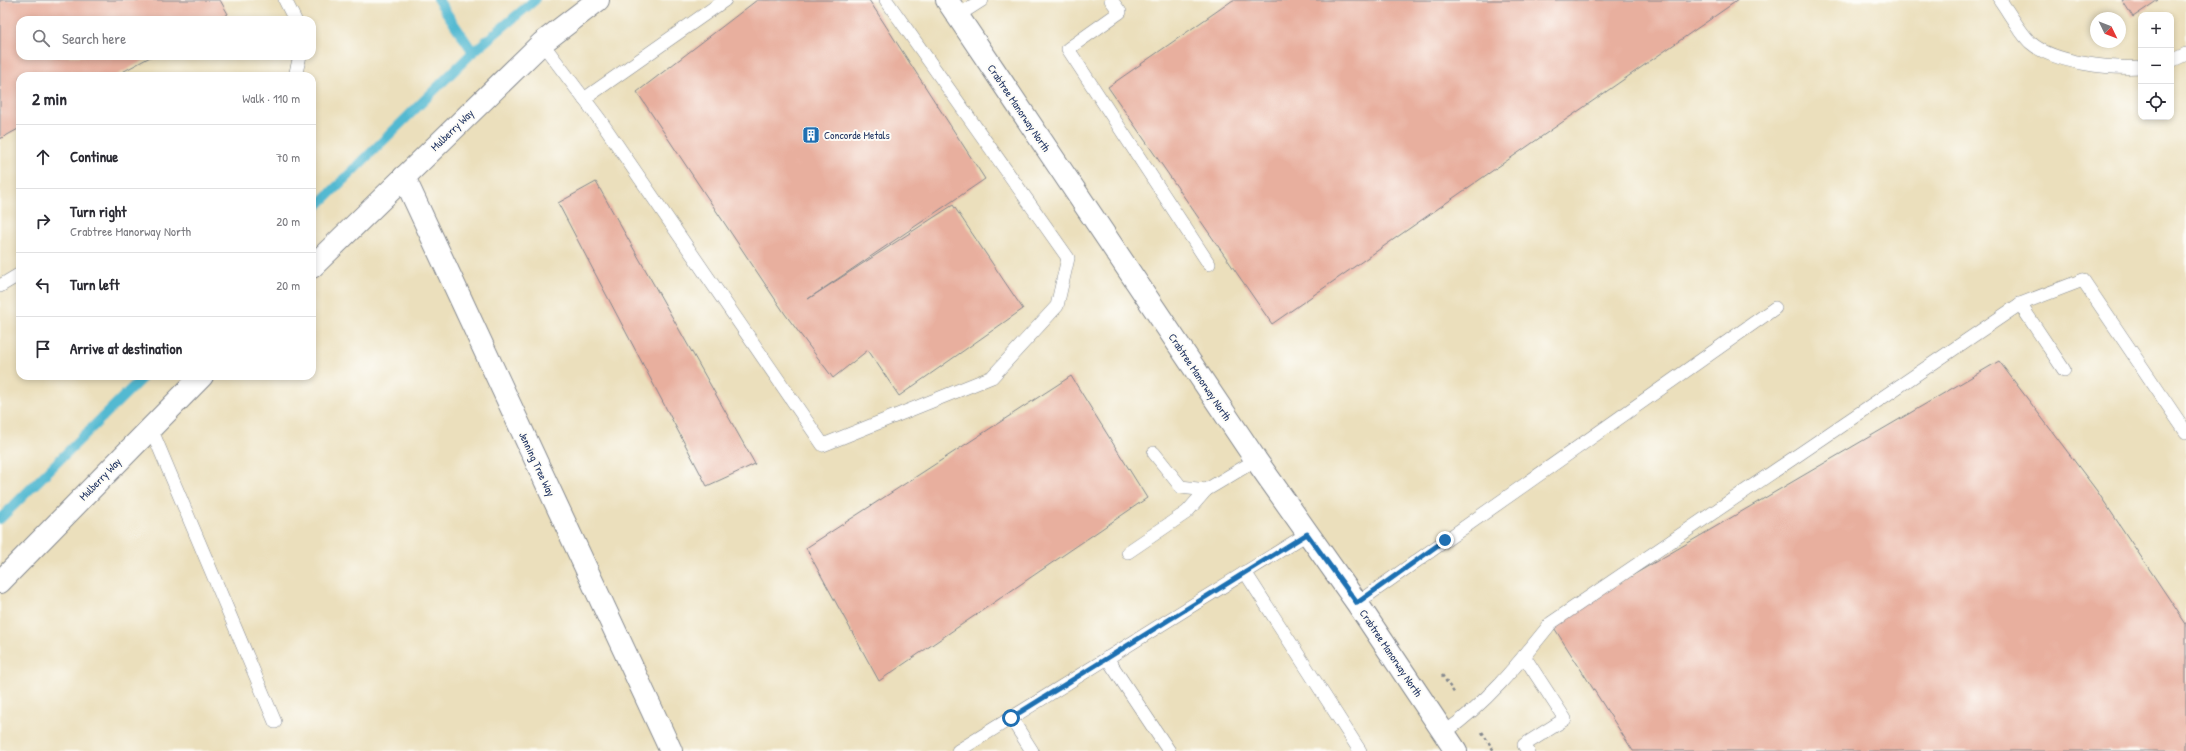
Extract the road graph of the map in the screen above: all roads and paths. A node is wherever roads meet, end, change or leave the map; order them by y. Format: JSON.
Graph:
{"nodes":[{"id":1,"x":285,"y":0,"type":"edge"},
{"id":2,"x":598,"y":0,"type":"edge"},
{"id":3,"x":725,"y":0,"type":"edge"},
{"id":4,"x":886,"y":0,"type":"edge"},
{"id":5,"x":982,"y":0,"type":"edge"},
{"id":6,"x":1111,"y":0,"type":"edge"},
{"id":7,"x":2000,"y":0,"type":"edge"},
{"id":8,"x":952,"y":8,"type":"edge"},
{"id":9,"x":293,"y":16,"type":"edge"},
{"id":10,"x":542,"y":43,"type":"junction"},
{"id":11,"x":2186,"y":54,"type":"edge"},
{"id":12,"x":2174,"y":59,"type":"edge"},
{"id":13,"x":299,"y":60,"type":"edge"},
{"id":14,"x":2138,"y":67,"type":"edge"},
{"id":15,"x":297,"y":72,"type":"edge"},
{"id":16,"x":584,"y":99,"type":"junction"},
{"id":17,"x":404,"y":177,"type":"junction"},
{"id":18,"x":316,"y":263,"type":"edge"},
{"id":19,"x":1209,"y":264,"type":"dead end"},
{"id":20,"x":16,"y":276,"type":"edge"},
{"id":21,"x":0,"y":286,"type":"edge"},
{"id":22,"x":2020,"y":304,"type":"junction"},
{"id":23,"x":1775,"y":308,"type":"dead end"},
{"id":24,"x":2064,"y":370,"type":"dead end"},
{"id":25,"x":198,"y":380,"type":"edge"},
{"id":26,"x":150,"y":426,"type":"junction"},
{"id":27,"x":2186,"y":432,"type":"edge"},
{"id":28,"x":1154,"y":453,"type":"dead end"},
{"id":29,"x":1256,"y":460,"type":"junction"},
{"id":30,"x":1206,"y":490,"type":"junction"},
{"id":31,"x":1307,"y":534,"type":"junction"},
{"id":32,"x":1128,"y":552,"type":"dead end"},
{"id":33,"x":1245,"y":572,"type":"junction"},
{"id":34,"x":0,"y":582,"type":"edge"},
{"id":35,"x":1357,"y":603,"type":"junction"},
{"id":36,"x":1524,"y":656,"type":"junction"},
{"id":37,"x":1107,"y":658,"type":"junction"},
{"id":38,"x":1011,"y":718,"type":"junction"},
{"id":39,"x":275,"y":722,"type":"dead end"},
{"id":40,"x":1444,"y":733,"type":"junction"},
{"id":41,"x":1490,"y":744,"type":"dead end"},
{"id":42,"x":671,"y":751,"type":"edge"},
{"id":43,"x":958,"y":751,"type":"edge"},
{"id":44,"x":1032,"y":751,"type":"edge"},
{"id":45,"x":1169,"y":751,"type":"edge"},
{"id":46,"x":1360,"y":751,"type":"edge"},
{"id":47,"x":1456,"y":751,"type":"edge"},
{"id":48,"x":1494,"y":751,"type":"edge"},
{"id":49,"x":1528,"y":751,"type":"edge"}],
"edges":[{"from":1,"to":9,"type":"lane"},
{"from":2,"to":10,"type":"street","name":"Mulberry Way"},
{"from":3,"to":16,"type":"lane"},
{"from":4,"to":16,"type":"lane"},
{"from":5,"to":8,"type":"lane"},
{"from":6,"to":19,"type":"lane"},
{"from":7,"to":14,"type":"lane"},
{"from":8,"to":29,"type":"street","name":"Crabtree Manorway North"},
{"from":10,"to":16,"type":"lane"},
{"from":10,"to":17,"type":"street","name":"Mulberry Way"},
{"from":11,"to":12,"type":"lane"},
{"from":13,"to":15,"type":"lane"},
{"from":17,"to":18,"type":"street","name":"Mulberry Way"},
{"from":17,"to":42,"type":"street","name":"Jenning Tree Way"},
{"from":20,"to":21,"type":"lane"},
{"from":22,"to":24,"type":"lane"},
{"from":22,"to":27,"type":"lane"},
{"from":22,"to":36,"type":"lane"},
{"from":23,"to":35,"type":"lane"},
{"from":25,"to":26,"type":"street","name":"Mulberry Way"},
{"from":26,"to":34,"type":"street","name":"Mulberry Way"},
{"from":26,"to":39,"type":"lane"},
{"from":28,"to":30,"type":"lane"},
{"from":29,"to":30,"type":"lane"},
{"from":29,"to":31,"type":"street","name":"Crabtree Manorway North"},
{"from":30,"to":32,"type":"lane"},
{"from":31,"to":33,"type":"lane"},
{"from":31,"to":35,"type":"street","name":"Crabtree Manorway North"},
{"from":33,"to":37,"type":"lane"},
{"from":33,"to":46,"type":"lane"},
{"from":35,"to":40,"type":"street","name":"Crabtree Manorway North"},
{"from":36,"to":40,"type":"lane"},
{"from":36,"to":49,"type":"lane"},
{"from":37,"to":38,"type":"lane"},
{"from":37,"to":45,"type":"lane"},
{"from":38,"to":43,"type":"lane"},
{"from":38,"to":44,"type":"lane"},
{"from":40,"to":47,"type":"street","name":"Crabtree Manorway North"},
{"from":41,"to":48,"type":"path"}]}
